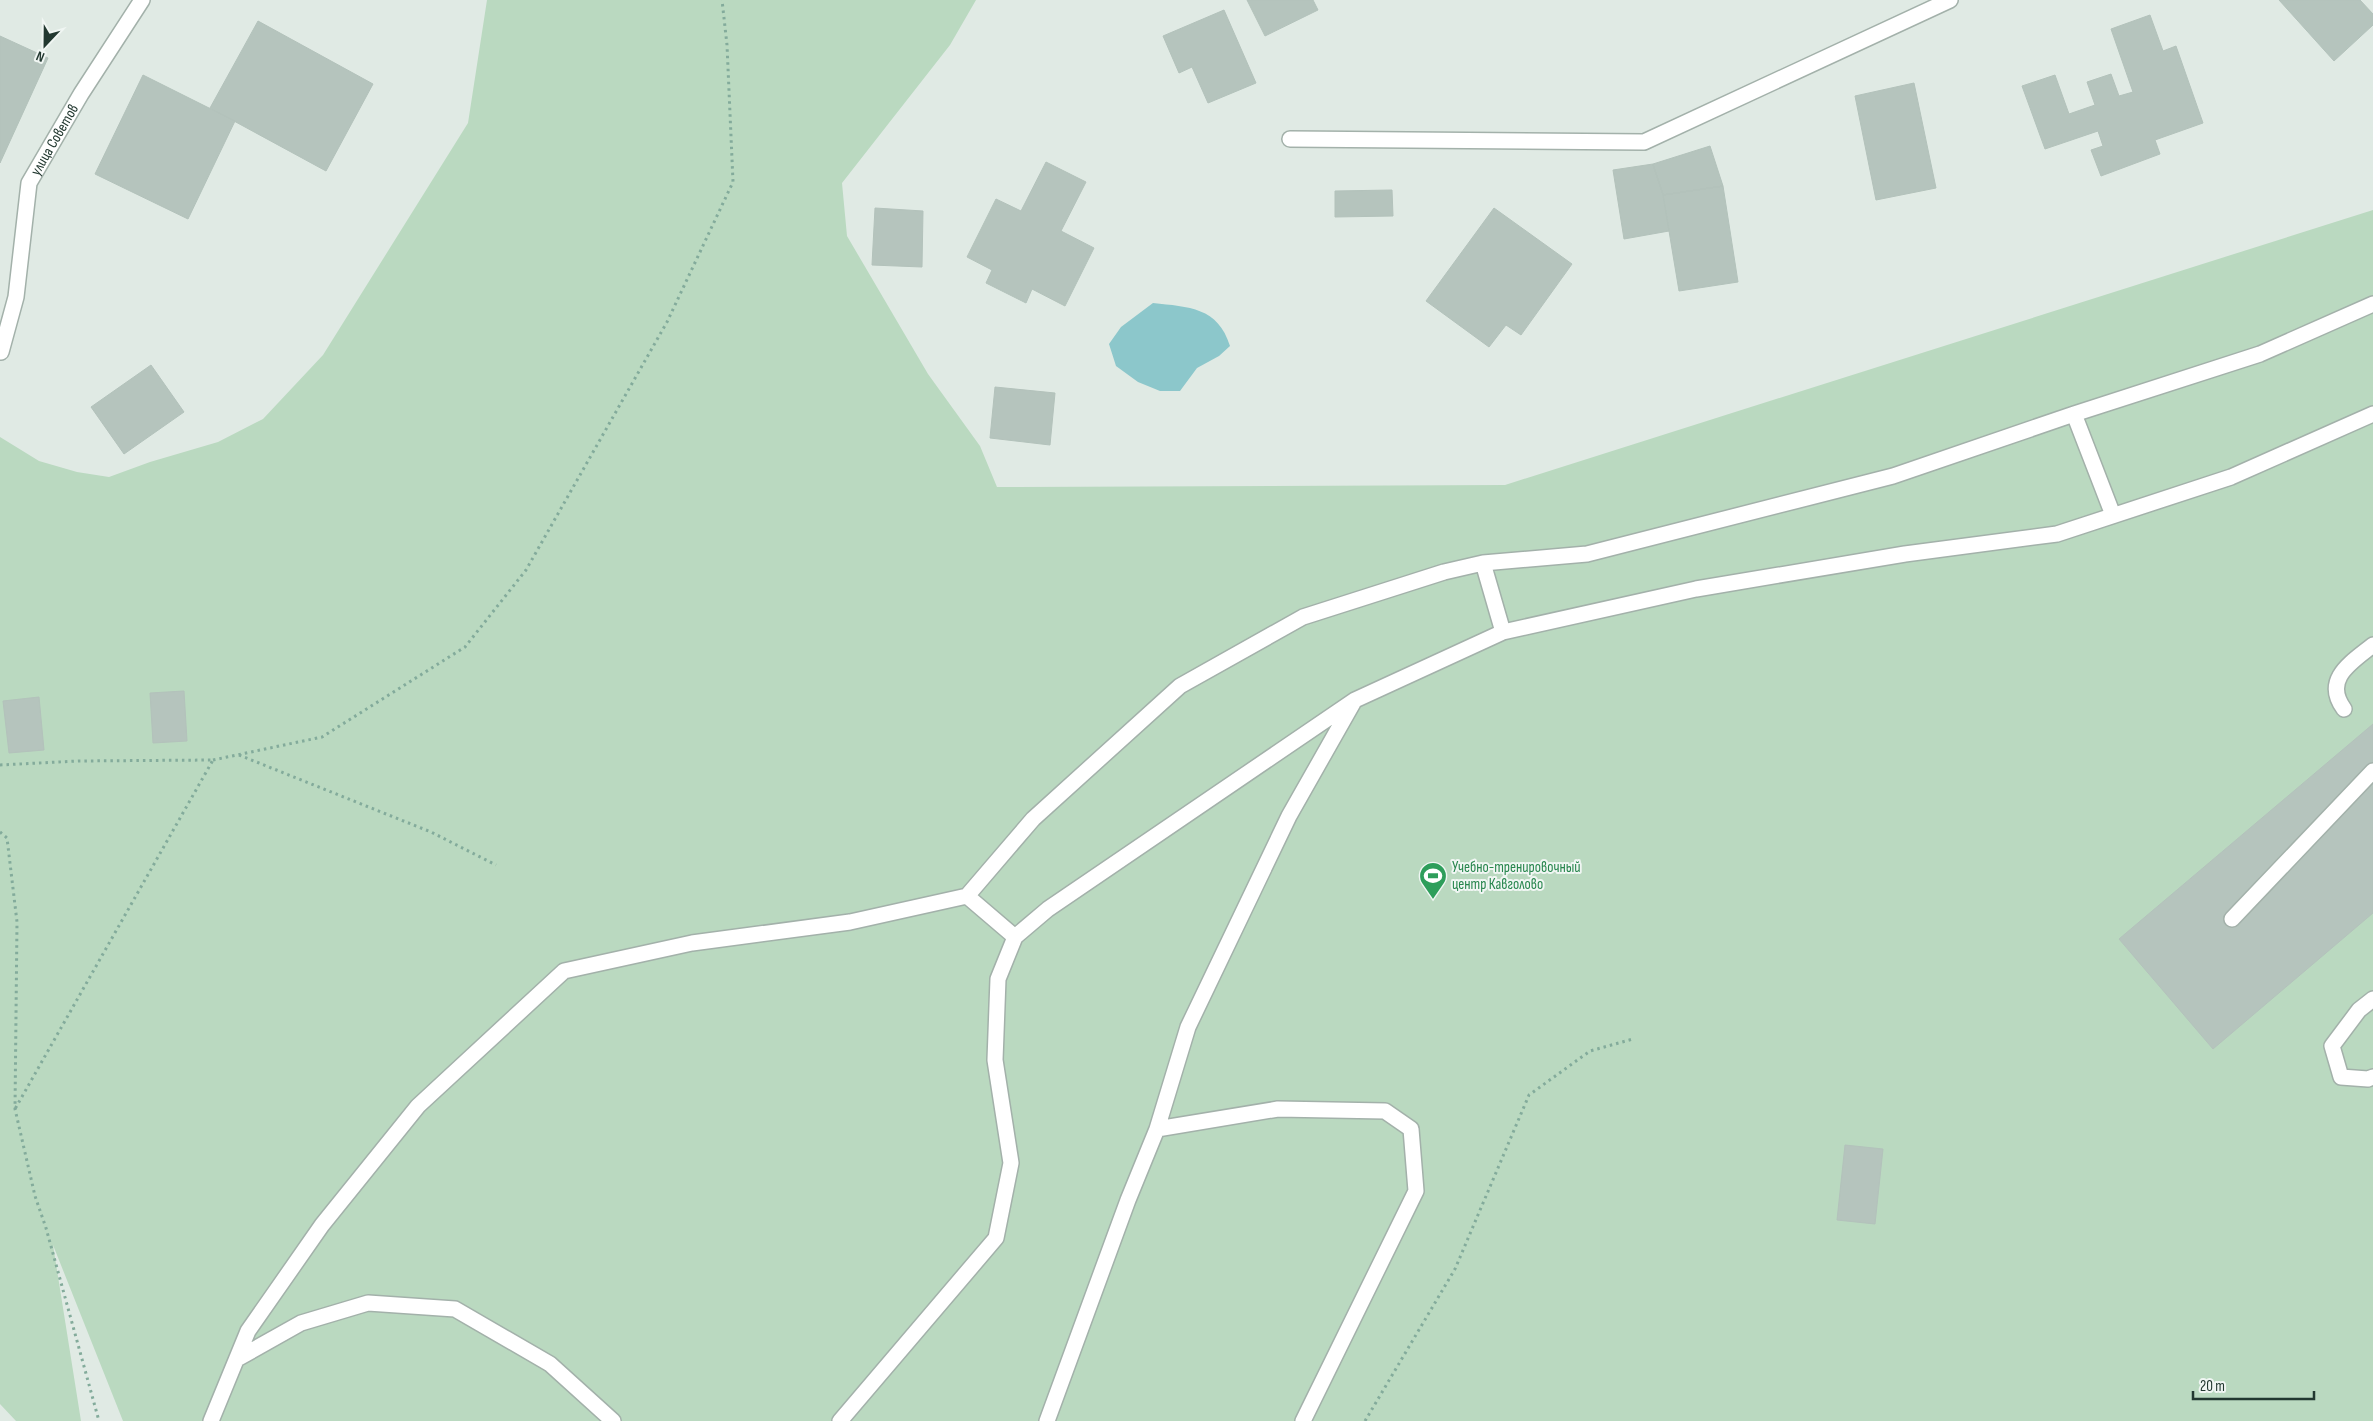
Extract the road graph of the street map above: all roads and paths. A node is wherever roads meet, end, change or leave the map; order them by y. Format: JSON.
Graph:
{"nodes":[{"id":1,"x":142,"y":0,"type":"edge"},
{"id":2,"x":722,"y":0,"type":"edge"},
{"id":3,"x":1950,"y":0,"type":"edge"},
{"id":4,"x":1290,"y":139,"type":"dead end"},
{"id":5,"x":2373,"y":304,"type":"edge"},
{"id":6,"x":1,"y":352,"type":"edge"},
{"id":7,"x":2074,"y":414,"type":"junction"},
{"id":8,"x":2373,"y":414,"type":"edge"},
{"id":9,"x":2113,"y":515,"type":"junction"},
{"id":10,"x":1483,"y":563,"type":"junction"},
{"id":11,"x":1503,"y":632,"type":"junction"},
{"id":12,"x":2373,"y":645,"type":"edge"},
{"id":13,"x":1355,"y":700,"type":"junction"},
{"id":14,"x":2344,"y":710,"type":"dead end"},
{"id":15,"x":238,"y":755,"type":"junction"},
{"id":16,"x":213,"y":760,"type":"junction"},
{"id":17,"x":0,"y":765,"type":"edge"},
{"id":18,"x":2373,"y":771,"type":"edge"},
{"id":19,"x":0,"y":832,"type":"edge"},
{"id":20,"x":496,"y":865,"type":"dead end"},
{"id":21,"x":968,"y":896,"type":"junction"},
{"id":22,"x":2232,"y":919,"type":"dead end"},
{"id":23,"x":1015,"y":937,"type":"junction"},
{"id":24,"x":2373,"y":999,"type":"edge"},
{"id":25,"x":1633,"y":1039,"type":"dead end"},
{"id":26,"x":2373,"y":1077,"type":"edge"},
{"id":27,"x":15,"y":1109,"type":"junction"},
{"id":28,"x":1157,"y":1129,"type":"junction"},
{"id":29,"x":237,"y":1359,"type":"junction"},
{"id":30,"x":99,"y":1421,"type":"edge"},
{"id":31,"x":211,"y":1421,"type":"edge"},
{"id":32,"x":613,"y":1421,"type":"edge"},
{"id":33,"x":840,"y":1421,"type":"edge"},
{"id":34,"x":1047,"y":1421,"type":"edge"},
{"id":35,"x":1303,"y":1421,"type":"edge"},
{"id":36,"x":1365,"y":1421,"type":"edge"}],
"edges":[{"from":1,"to":6,"type":"street","name":"улица Советов"},
{"from":2,"to":15,"type":"path"},
{"from":3,"to":4,"type":"street"},
{"from":5,"to":7,"type":"street"},
{"from":7,"to":9,"type":"street"},
{"from":7,"to":10,"type":"street"},
{"from":8,"to":9,"type":"street"},
{"from":9,"to":11,"type":"street"},
{"from":10,"to":11,"type":"street"},
{"from":10,"to":21,"type":"street"},
{"from":11,"to":13,"type":"street"},
{"from":12,"to":14,"type":"street"},
{"from":13,"to":23,"type":"street"},
{"from":13,"to":28,"type":"street"},
{"from":15,"to":16,"type":"path"},
{"from":15,"to":20,"type":"path"},
{"from":16,"to":17,"type":"path"},
{"from":16,"to":27,"type":"path"},
{"from":18,"to":22,"type":"street"},
{"from":19,"to":27,"type":"path"},
{"from":21,"to":23,"type":"street"},
{"from":21,"to":29,"type":"street"},
{"from":23,"to":33,"type":"street"},
{"from":24,"to":26,"type":"street"},
{"from":25,"to":36,"type":"path"},
{"from":27,"to":30,"type":"path"},
{"from":28,"to":34,"type":"street"},
{"from":28,"to":35,"type":"street"},
{"from":29,"to":31,"type":"street"},
{"from":29,"to":32,"type":"street"}]}
